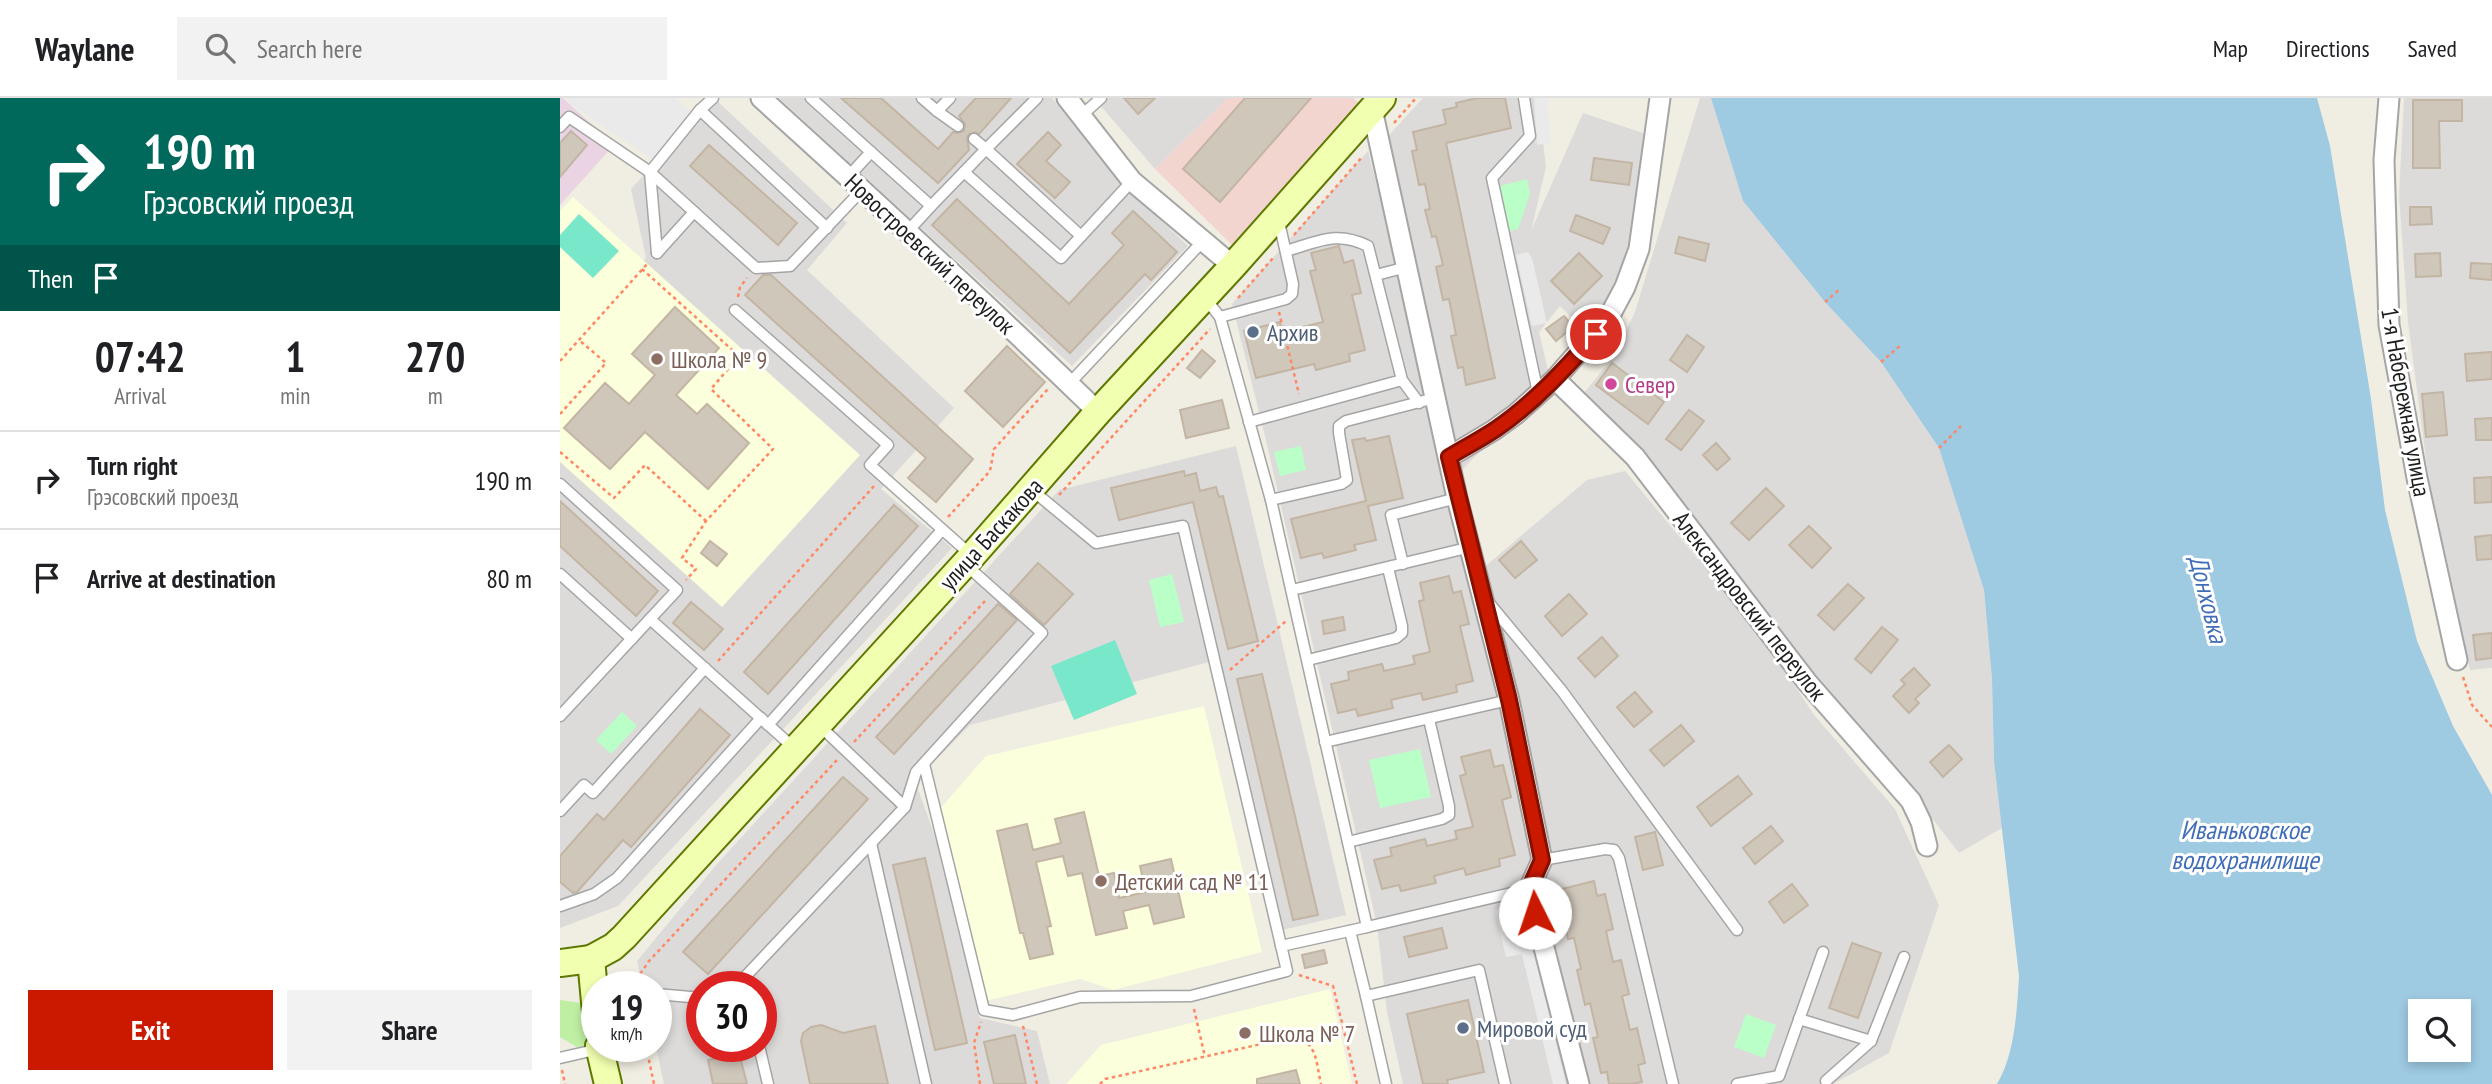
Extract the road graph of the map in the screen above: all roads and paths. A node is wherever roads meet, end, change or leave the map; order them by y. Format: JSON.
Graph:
{"nodes":[{"id":1,"x":713,"y":98,"type":"edge"},
{"id":2,"x":761,"y":98,"type":"edge"},
{"id":3,"x":811,"y":98,"type":"edge"},
{"id":4,"x":922,"y":98,"type":"edge"},
{"id":5,"x":950,"y":98,"type":"edge"},
{"id":6,"x":1037,"y":98,"type":"edge"},
{"id":7,"x":1067,"y":98,"type":"edge"},
{"id":8,"x":1101,"y":98,"type":"edge"},
{"id":9,"x":1524,"y":98,"type":"edge"},
{"id":10,"x":1660,"y":98,"type":"edge"},
{"id":11,"x":2389,"y":98,"type":"edge"},
{"id":12,"x":1377,"y":104,"type":"edge"},
{"id":13,"x":700,"y":110,"type":"junction"},
{"id":14,"x":937,"y":111,"type":"junction"},
{"id":15,"x":1081,"y":116,"type":"junction"},
{"id":16,"x":958,"y":126,"type":"dead end"},
{"id":17,"x":560,"y":127,"type":"edge"},
{"id":18,"x":974,"y":139,"type":"dead end"},
{"id":19,"x":986,"y":149,"type":"junction"},
{"id":20,"x":872,"y":152,"type":"junction"},
{"id":21,"x":650,"y":172,"type":"junction"},
{"id":22,"x":964,"y":172,"type":"junction"},
{"id":23,"x":1132,"y":181,"type":"junction"},
{"id":24,"x":854,"y":184,"type":"junction"},
{"id":25,"x":931,"y":206,"type":"junction"},
{"id":26,"x":694,"y":212,"type":"junction"},
{"id":27,"x":1277,"y":216,"type":"junction"},
{"id":28,"x":827,"y":228,"type":"junction"},
{"id":29,"x":908,"y":231,"type":"junction"},
{"id":30,"x":1081,"y":236,"type":"junction"},
{"id":31,"x":1203,"y":241,"type":"junction"},
{"id":32,"x":1286,"y":251,"type":"junction"},
{"id":33,"x":657,"y":253,"type":"junction"},
{"id":34,"x":1233,"y":266,"type":"junction"},
{"id":35,"x":1407,"y":267,"type":"junction"},
{"id":36,"x":756,"y":268,"type":"junction"},
{"id":37,"x":642,"y":269,"type":"junction"},
{"id":38,"x":1376,"y":275,"type":"junction"},
{"id":39,"x":1840,"y":289,"type":"dead end"},
{"id":40,"x":1277,"y":301,"type":"junction"},
{"id":41,"x":1825,"y":302,"type":"dead end"},
{"id":42,"x":1212,"y":307,"type":"junction"},
{"id":43,"x":735,"y":310,"type":"joint"},
{"id":44,"x":579,"y":340,"type":"junction"},
{"id":45,"x":1901,"y":345,"type":"dead end"},
{"id":46,"x":560,"y":361,"type":"edge"},
{"id":47,"x":1881,"y":362,"type":"dead end"},
{"id":48,"x":1555,"y":379,"type":"junction"},
{"id":49,"x":1065,"y":380,"type":"junction"},
{"id":50,"x":1402,"y":380,"type":"junction"},
{"id":51,"x":1538,"y":393,"type":"junction"},
{"id":52,"x":1427,"y":400,"type":"junction"},
{"id":53,"x":1303,"y":408,"type":"junction"},
{"id":54,"x":1098,"y":412,"type":"junction"},
{"id":55,"x":560,"y":414,"type":"edge"},
{"id":56,"x":1249,"y":422,"type":"junction"},
{"id":57,"x":1961,"y":426,"type":"dead end"},
{"id":58,"x":1940,"y":448,"type":"dead end"},
{"id":59,"x":560,"y":452,"type":"edge"},
{"id":60,"x":1449,"y":457,"type":"junction"},
{"id":61,"x":882,"y":476,"type":"junction"},
{"id":62,"x":560,"y":484,"type":"edge"},
{"id":63,"x":1031,"y":490,"type":"junction"},
{"id":64,"x":1457,"y":498,"type":"junction"},
{"id":65,"x":1271,"y":500,"type":"junction"},
{"id":66,"x":706,"y":521,"type":"junction"},
{"id":67,"x":942,"y":530,"type":"junction"},
{"id":68,"x":1471,"y":547,"type":"junction"},
{"id":69,"x":968,"y":560,"type":"junction"},
{"id":70,"x":1403,"y":564,"type":"junction"},
{"id":71,"x":1388,"y":568,"type":"junction"},
{"id":72,"x":560,"y":574,"type":"edge"},
{"id":73,"x":677,"y":590,"type":"junction"},
{"id":74,"x":994,"y":590,"type":"junction"},
{"id":75,"x":1292,"y":590,"type":"junction"},
{"id":76,"x":1484,"y":597,"type":"junction"},
{"id":77,"x":1297,"y":612,"type":"junction"},
{"id":78,"x":650,"y":619,"type":"junction"},
{"id":79,"x":632,"y":639,"type":"junction"},
{"id":80,"x":1308,"y":660,"type":"junction"},
{"id":81,"x":2457,"y":660,"type":"joint"},
{"id":82,"x":707,"y":670,"type":"junction"},
{"id":83,"x":1220,"y":679,"type":"junction"},
{"id":84,"x":1509,"y":700,"type":"junction"},
{"id":85,"x":560,"y":716,"type":"edge"},
{"id":86,"x":1429,"y":719,"type":"junction"},
{"id":87,"x":764,"y":722,"type":"junction"},
{"id":88,"x":818,"y":723,"type":"junction"},
{"id":89,"x":2492,"y":727,"type":"edge"},
{"id":90,"x":1325,"y":742,"type":"junction"},
{"id":91,"x":794,"y":748,"type":"junction"},
{"id":92,"x":846,"y":750,"type":"junction"},
{"id":93,"x":924,"y":764,"type":"junction"},
{"id":94,"x":905,"y":807,"type":"junction"},
{"id":95,"x":560,"y":811,"type":"edge"},
{"id":96,"x":1348,"y":842,"type":"junction"},
{"id":97,"x":871,"y":843,"type":"junction"},
{"id":98,"x":1927,"y":846,"type":"dead end"},
{"id":99,"x":1542,"y":860,"type":"junction"},
{"id":100,"x":1529,"y":889,"type":"junction"},
{"id":101,"x":560,"y":906,"type":"edge"},
{"id":102,"x":1367,"y":927,"type":"junction"},
{"id":103,"x":1737,"y":930,"type":"dead end"},
{"id":104,"x":1350,"y":931,"type":"junction"},
{"id":105,"x":1281,"y":946,"type":"junction"},
{"id":106,"x":1823,"y":952,"type":"dead end"},
{"id":107,"x":1904,"y":957,"type":"dead end"},
{"id":108,"x":560,"y":963,"type":"edge"},
{"id":109,"x":585,"y":971,"type":"edge"},
{"id":110,"x":601,"y":971,"type":"edge"},
{"id":111,"x":642,"y":971,"type":"edge"},
{"id":112,"x":751,"y":971,"type":"edge"},
{"id":113,"x":1287,"y":971,"type":"junction"},
{"id":114,"x":1191,"y":996,"type":"junction"},
{"id":115,"x":1366,"y":996,"type":"junction"},
{"id":116,"x":984,"y":1010,"type":"junction"},
{"id":117,"x":1020,"y":1013,"type":"junction"},
{"id":118,"x":1799,"y":1019,"type":"junction"},
{"id":119,"x":1871,"y":1041,"type":"junction"},
{"id":120,"x":581,"y":1054,"type":"edge"},
{"id":121,"x":1205,"y":1057,"type":"junction"},
{"id":122,"x":560,"y":1060,"type":"edge"},
{"id":123,"x":602,"y":1062,"type":"edge"},
{"id":124,"x":649,"y":1062,"type":"edge"},
{"id":125,"x":763,"y":1062,"type":"edge"},
{"id":126,"x":1777,"y":1080,"type":"edge"},
{"id":127,"x":1826,"y":1081,"type":"dead end"},
{"id":128,"x":565,"y":1084,"type":"edge"},
{"id":129,"x":608,"y":1084,"type":"edge"},
{"id":130,"x":654,"y":1084,"type":"edge"},
{"id":131,"x":768,"y":1084,"type":"edge"},
{"id":132,"x":926,"y":1084,"type":"edge"},
{"id":133,"x":980,"y":1084,"type":"edge"},
{"id":134,"x":1037,"y":1084,"type":"edge"},
{"id":135,"x":1100,"y":1084,"type":"edge"},
{"id":136,"x":1321,"y":1084,"type":"edge"},
{"id":137,"x":1357,"y":1084,"type":"edge"},
{"id":138,"x":1386,"y":1084,"type":"edge"},
{"id":139,"x":1505,"y":1084,"type":"edge"},
{"id":140,"x":1579,"y":1084,"type":"edge"},
{"id":141,"x":1673,"y":1084,"type":"edge"},
{"id":142,"x":1737,"y":1084,"type":"edge"}],
"edges":[{"from":1,"to":13,"type":"lane"},
{"from":2,"to":24,"type":"street","name":"Новостроевский переулок"},
{"from":3,"to":20,"type":"lane"},
{"from":4,"to":14,"type":"lane"},
{"from":5,"to":14,"type":"lane"},
{"from":6,"to":19,"type":"lane"},
{"from":7,"to":15,"type":"street"},
{"from":8,"to":15,"type":"lane"},
{"from":9,"to":51,"type":"lane"},
{"from":10,"to":48,"type":"street"},
{"from":11,"to":81,"type":"street","name":"1-я Набережная улица"},
{"from":12,"to":27,"type":"street","name":"улица Баскакова"},
{"from":12,"to":35,"type":"street"},
{"from":13,"to":21,"type":"lane"},
{"from":13,"to":28,"type":"lane"},
{"from":14,"to":16,"type":"lane"},
{"from":15,"to":23,"type":"street"},
{"from":17,"to":21,"type":"lane"},
{"from":18,"to":19,"type":"lane"},
{"from":19,"to":22,"type":"lane"},
{"from":19,"to":30,"type":"lane"},
{"from":20,"to":24,"type":"lane"},
{"from":20,"to":25,"type":"lane"},
{"from":21,"to":26,"type":"lane"},
{"from":21,"to":33,"type":"lane"},
{"from":22,"to":25,"type":"lane"},
{"from":22,"to":30,"type":"lane"},
{"from":23,"to":30,"type":"lane"},
{"from":23,"to":31,"type":"street"},
{"from":24,"to":28,"type":"lane"},
{"from":24,"to":29,"type":"street","name":"Новостроевский переулок"},
{"from":25,"to":29,"type":"lane"},
{"from":26,"to":33,"type":"lane"},
{"from":26,"to":36,"type":"lane"},
{"from":27,"to":32,"type":"lane"},
{"from":27,"to":34,"type":"street","name":"улица Баскакова"},
{"from":28,"to":36,"type":"lane"},
{"from":29,"to":49,"type":"street","name":"Новостроевский переулок"},
{"from":31,"to":34,"type":"street"},
{"from":31,"to":49,"type":"lane"},
{"from":32,"to":38,"type":"lane"},
{"from":32,"to":40,"type":"lane"},
{"from":33,"to":37,"type":"path"},
{"from":34,"to":42,"type":"street","name":"улица Баскакова"},
{"from":35,"to":38,"type":"lane"},
{"from":35,"to":52,"type":"street"},
{"from":36,"to":43,"type":"path"},
{"from":37,"to":44,"type":"path"},
{"from":37,"to":66,"type":"path"},
{"from":38,"to":50,"type":"lane"},
{"from":39,"to":41,"type":"path"},
{"from":40,"to":42,"type":"lane"},
{"from":40,"to":53,"type":"path"},
{"from":42,"to":54,"type":"street","name":"улица Баскакова"},
{"from":42,"to":56,"type":"lane"},
{"from":43,"to":61,"type":"lane"},
{"from":44,"to":46,"type":"path"},
{"from":44,"to":55,"type":"path"},
{"from":45,"to":47,"type":"path"},
{"from":48,"to":51,"type":"street"},
{"from":48,"to":98,"type":"street","name":"Александровский переулок"},
{"from":49,"to":54,"type":"street","name":"Новостроевский переулок"},
{"from":49,"to":67,"type":"path"},
{"from":50,"to":52,"type":"lane"},
{"from":50,"to":53,"type":"lane"},
{"from":51,"to":60,"type":"street"},
{"from":52,"to":60,"type":"street"},
{"from":52,"to":65,"type":"lane"},
{"from":53,"to":56,"type":"lane"},
{"from":54,"to":63,"type":"street","name":"улица Баскакова"},
{"from":56,"to":65,"type":"lane"},
{"from":57,"to":58,"type":"path"},
{"from":59,"to":66,"type":"path"},
{"from":60,"to":64,"type":"street"},
{"from":61,"to":67,"type":"lane"},
{"from":61,"to":82,"type":"path"},
{"from":62,"to":73,"type":"lane"},
{"from":63,"to":69,"type":"street","name":"улица Баскакова"},
{"from":63,"to":83,"type":"lane"},
{"from":64,"to":68,"type":"street"},
{"from":64,"to":70,"type":"lane"},
{"from":65,"to":75,"type":"lane"},
{"from":66,"to":73,"type":"path"},
{"from":67,"to":69,"type":"lane"},
{"from":67,"to":87,"type":"lane"},
{"from":68,"to":70,"type":"lane"},
{"from":68,"to":76,"type":"street"},
{"from":69,"to":74,"type":"lane"},
{"from":69,"to":88,"type":"street","name":"улица Баскакова"},
{"from":70,"to":71,"type":"lane"},
{"from":71,"to":75,"type":"lane"},
{"from":71,"to":80,"type":"lane"},
{"from":72,"to":79,"type":"lane"},
{"from":73,"to":78,"type":"lane"},
{"from":74,"to":92,"type":"path"},
{"from":74,"to":93,"type":"lane"},
{"from":75,"to":77,"type":"lane"},
{"from":76,"to":84,"type":"street"},
{"from":76,"to":103,"type":"lane"},
{"from":77,"to":80,"type":"lane"},
{"from":77,"to":83,"type":"path"},
{"from":78,"to":79,"type":"lane"},
{"from":78,"to":82,"type":"lane"},
{"from":79,"to":85,"type":"lane"},
{"from":80,"to":90,"type":"lane"},
{"from":81,"to":89,"type":"path"},
{"from":82,"to":87,"type":"lane"},
{"from":82,"to":95,"type":"lane"},
{"from":83,"to":105,"type":"lane"},
{"from":84,"to":86,"type":"lane"},
{"from":84,"to":99,"type":"street"},
{"from":86,"to":90,"type":"lane"},
{"from":86,"to":96,"type":"lane"},
{"from":87,"to":91,"type":"lane"},
{"from":87,"to":101,"type":"lane"},
{"from":88,"to":91,"type":"street","name":"улица Баскакова"},
{"from":88,"to":92,"type":"lane"},
{"from":90,"to":96,"type":"lane"},
{"from":91,"to":110,"type":"street","name":"улица Баскакова"},
{"from":92,"to":94,"type":"lane"},
{"from":92,"to":111,"type":"path"},
{"from":93,"to":94,"type":"lane"},
{"from":93,"to":116,"type":"lane"},
{"from":94,"to":97,"type":"lane"},
{"from":96,"to":102,"type":"lane"},
{"from":97,"to":112,"type":"lane"},
{"from":97,"to":132,"type":"lane"},
{"from":99,"to":100,"type":"street"},
{"from":99,"to":141,"type":"lane"},
{"from":100,"to":102,"type":"lane"},
{"from":100,"to":140,"type":"street"},
{"from":102,"to":104,"type":"lane"},
{"from":104,"to":105,"type":"lane"},
{"from":104,"to":115,"type":"lane"},
{"from":105,"to":113,"type":"lane"},
{"from":106,"to":118,"type":"lane"},
{"from":107,"to":119,"type":"lane"},
{"from":108,"to":109,"type":"street","name":"улица Баскакова"},
{"from":113,"to":114,"type":"lane"},
{"from":113,"to":137,"type":"path"},
{"from":114,"to":117,"type":"lane"},
{"from":114,"to":121,"type":"path"},
{"from":115,"to":138,"type":"lane"},
{"from":115,"to":139,"type":"lane"},
{"from":116,"to":117,"type":"lane"},
{"from":116,"to":133,"type":"path"},
{"from":117,"to":134,"type":"path"},
{"from":118,"to":119,"type":"lane"},
{"from":118,"to":126,"type":"lane"},
{"from":119,"to":127,"type":"lane"},
{"from":120,"to":122,"type":"lane"},
{"from":121,"to":135,"type":"path"},
{"from":121,"to":136,"type":"path"},
{"from":122,"to":128,"type":"path"},
{"from":123,"to":129,"type":"street"},
{"from":124,"to":130,"type":"path"},
{"from":125,"to":131,"type":"lane"},
{"from":126,"to":142,"type":"lane"}]}
